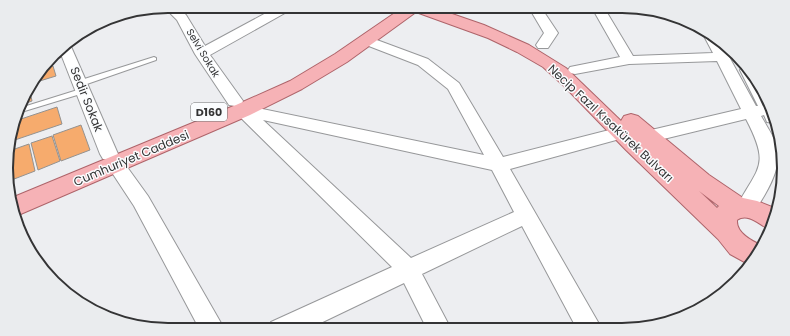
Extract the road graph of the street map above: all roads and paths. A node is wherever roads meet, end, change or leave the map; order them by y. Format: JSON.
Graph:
{"nodes":[{"id":1,"x":177,"y":13,"type":"edge"},
{"id":2,"x":272,"y":13,"type":"edge"},
{"id":3,"x":399,"y":13,"type":"edge"},
{"id":4,"x":402,"y":13,"type":"edge"},
{"id":5,"x":433,"y":13,"type":"edge"},
{"id":6,"x":464,"y":13,"type":"edge"},
{"id":7,"x":538,"y":13,"type":"edge"},
{"id":8,"x":601,"y":13,"type":"edge"},
{"id":9,"x":366,"y":40,"type":"junction"},
{"id":10,"x":714,"y":44,"type":"edge"},
{"id":11,"x":543,"y":45,"type":"junction"},
{"id":12,"x":67,"y":50,"type":"edge"},
{"id":13,"x":202,"y":54,"type":"junction"},
{"id":14,"x":722,"y":58,"type":"junction"},
{"id":15,"x":154,"y":59,"type":"dead end"},
{"id":16,"x":629,"y":60,"type":"junction"},
{"id":17,"x":575,"y":70,"type":"junction"},
{"id":18,"x":82,"y":86,"type":"junction"},
{"id":19,"x":239,"y":105,"type":"junction"},
{"id":20,"x":25,"y":109,"type":"edge"},
{"id":21,"x":751,"y":112,"type":"junction"},
{"id":22,"x":766,"y":112,"type":"edge"},
{"id":23,"x":621,"y":133,"type":"junction"},
{"id":24,"x":648,"y":137,"type":"junction"},
{"id":25,"x":112,"y":159,"type":"junction"},
{"id":26,"x":498,"y":165,"type":"junction"},
{"id":27,"x":15,"y":193,"type":"edge"},
{"id":28,"x":17,"y":205,"type":"edge"},
{"id":29,"x":742,"y":208,"type":"junction"},
{"id":30,"x":527,"y":215,"type":"junction"},
{"id":31,"x":769,"y":218,"type":"edge"},
{"id":32,"x":726,"y":231,"type":"junction"},
{"id":33,"x":751,"y":253,"type":"edge"},
{"id":34,"x":410,"y":270,"type":"junction"},
{"id":35,"x":209,"y":323,"type":"edge"},
{"id":36,"x":294,"y":323,"type":"edge"},
{"id":37,"x":436,"y":323,"type":"edge"},
{"id":38,"x":587,"y":323,"type":"edge"}],
"edges":[{"from":1,"to":13,"type":"street","name":"Selvi Sokak"},
{"from":2,"to":13,"type":"street"},
{"from":3,"to":19,"type":"main road","name":"Cumhuriyet Caddesi","number":"D160"},
{"from":4,"to":9,"type":"main road","name":"Cumhuriyet Caddesi","number":"D160"},
{"from":5,"to":23,"type":"main road","name":"Necip Fazıl Kısakürek Bulvarı"},
{"from":6,"to":11,"type":"main road","name":"Necip Fazıl Kısakürek Bulvarı"},
{"from":7,"to":11,"type":"street"},
{"from":8,"to":16,"type":"street"},
{"from":9,"to":19,"type":"main road","name":"Cumhuriyet Caddesi","number":"D160"},
{"from":9,"to":26,"type":"street"},
{"from":10,"to":14,"type":"street"},
{"from":11,"to":17,"type":"main road","name":"Necip Fazıl Kısakürek Bulvarı"},
{"from":12,"to":18,"type":"street","name":"Sedir Sokak"},
{"from":13,"to":19,"type":"street","name":"Selvi Sokak"},
{"from":14,"to":16,"type":"street"},
{"from":14,"to":21,"type":"street"},
{"from":15,"to":18,"type":"lane"},
{"from":16,"to":17,"type":"street"},
{"from":17,"to":24,"type":"main road","name":"Necip Fazıl Kısakürek Bulvarı"},
{"from":18,"to":20,"type":"lane"},
{"from":18,"to":25,"type":"street","name":"Sedir Sokak"},
{"from":19,"to":25,"type":"main road","name":"Cumhuriyet Caddesi","number":"D160"},
{"from":19,"to":26,"type":"street"},
{"from":19,"to":34,"type":"street","name":"Selvi Sokak"},
{"from":21,"to":22,"type":"street"},
{"from":21,"to":24,"type":"street"},
{"from":21,"to":29,"type":"street"},
{"from":23,"to":26,"type":"street"},
{"from":23,"to":32,"type":"main road","name":"Necip Fazıl Kısakürek Bulvarı"},
{"from":24,"to":29,"type":"main road","name":"Necip Fazıl Kısakürek Bulvarı"},
{"from":25,"to":27,"type":"main road","name":"Cumhuriyet Caddesi","number":"D160"},
{"from":25,"to":28,"type":"main road","name":"Cumhuriyet Caddesi","number":"D160"},
{"from":25,"to":35,"type":"street","name":"Sedir Sokak"},
{"from":26,"to":30,"type":"street"},
{"from":29,"to":31,"type":"main road","name":"Necip Fazıl Kısakürek Bulvarı"},
{"from":29,"to":32,"type":"main road"},
{"from":30,"to":34,"type":"street"},
{"from":30,"to":38,"type":"street"},
{"from":32,"to":33,"type":"main road","name":"Necip Fazıl Kısakürek Bulvarı"},
{"from":34,"to":36,"type":"street"},
{"from":34,"to":37,"type":"street"}]}
